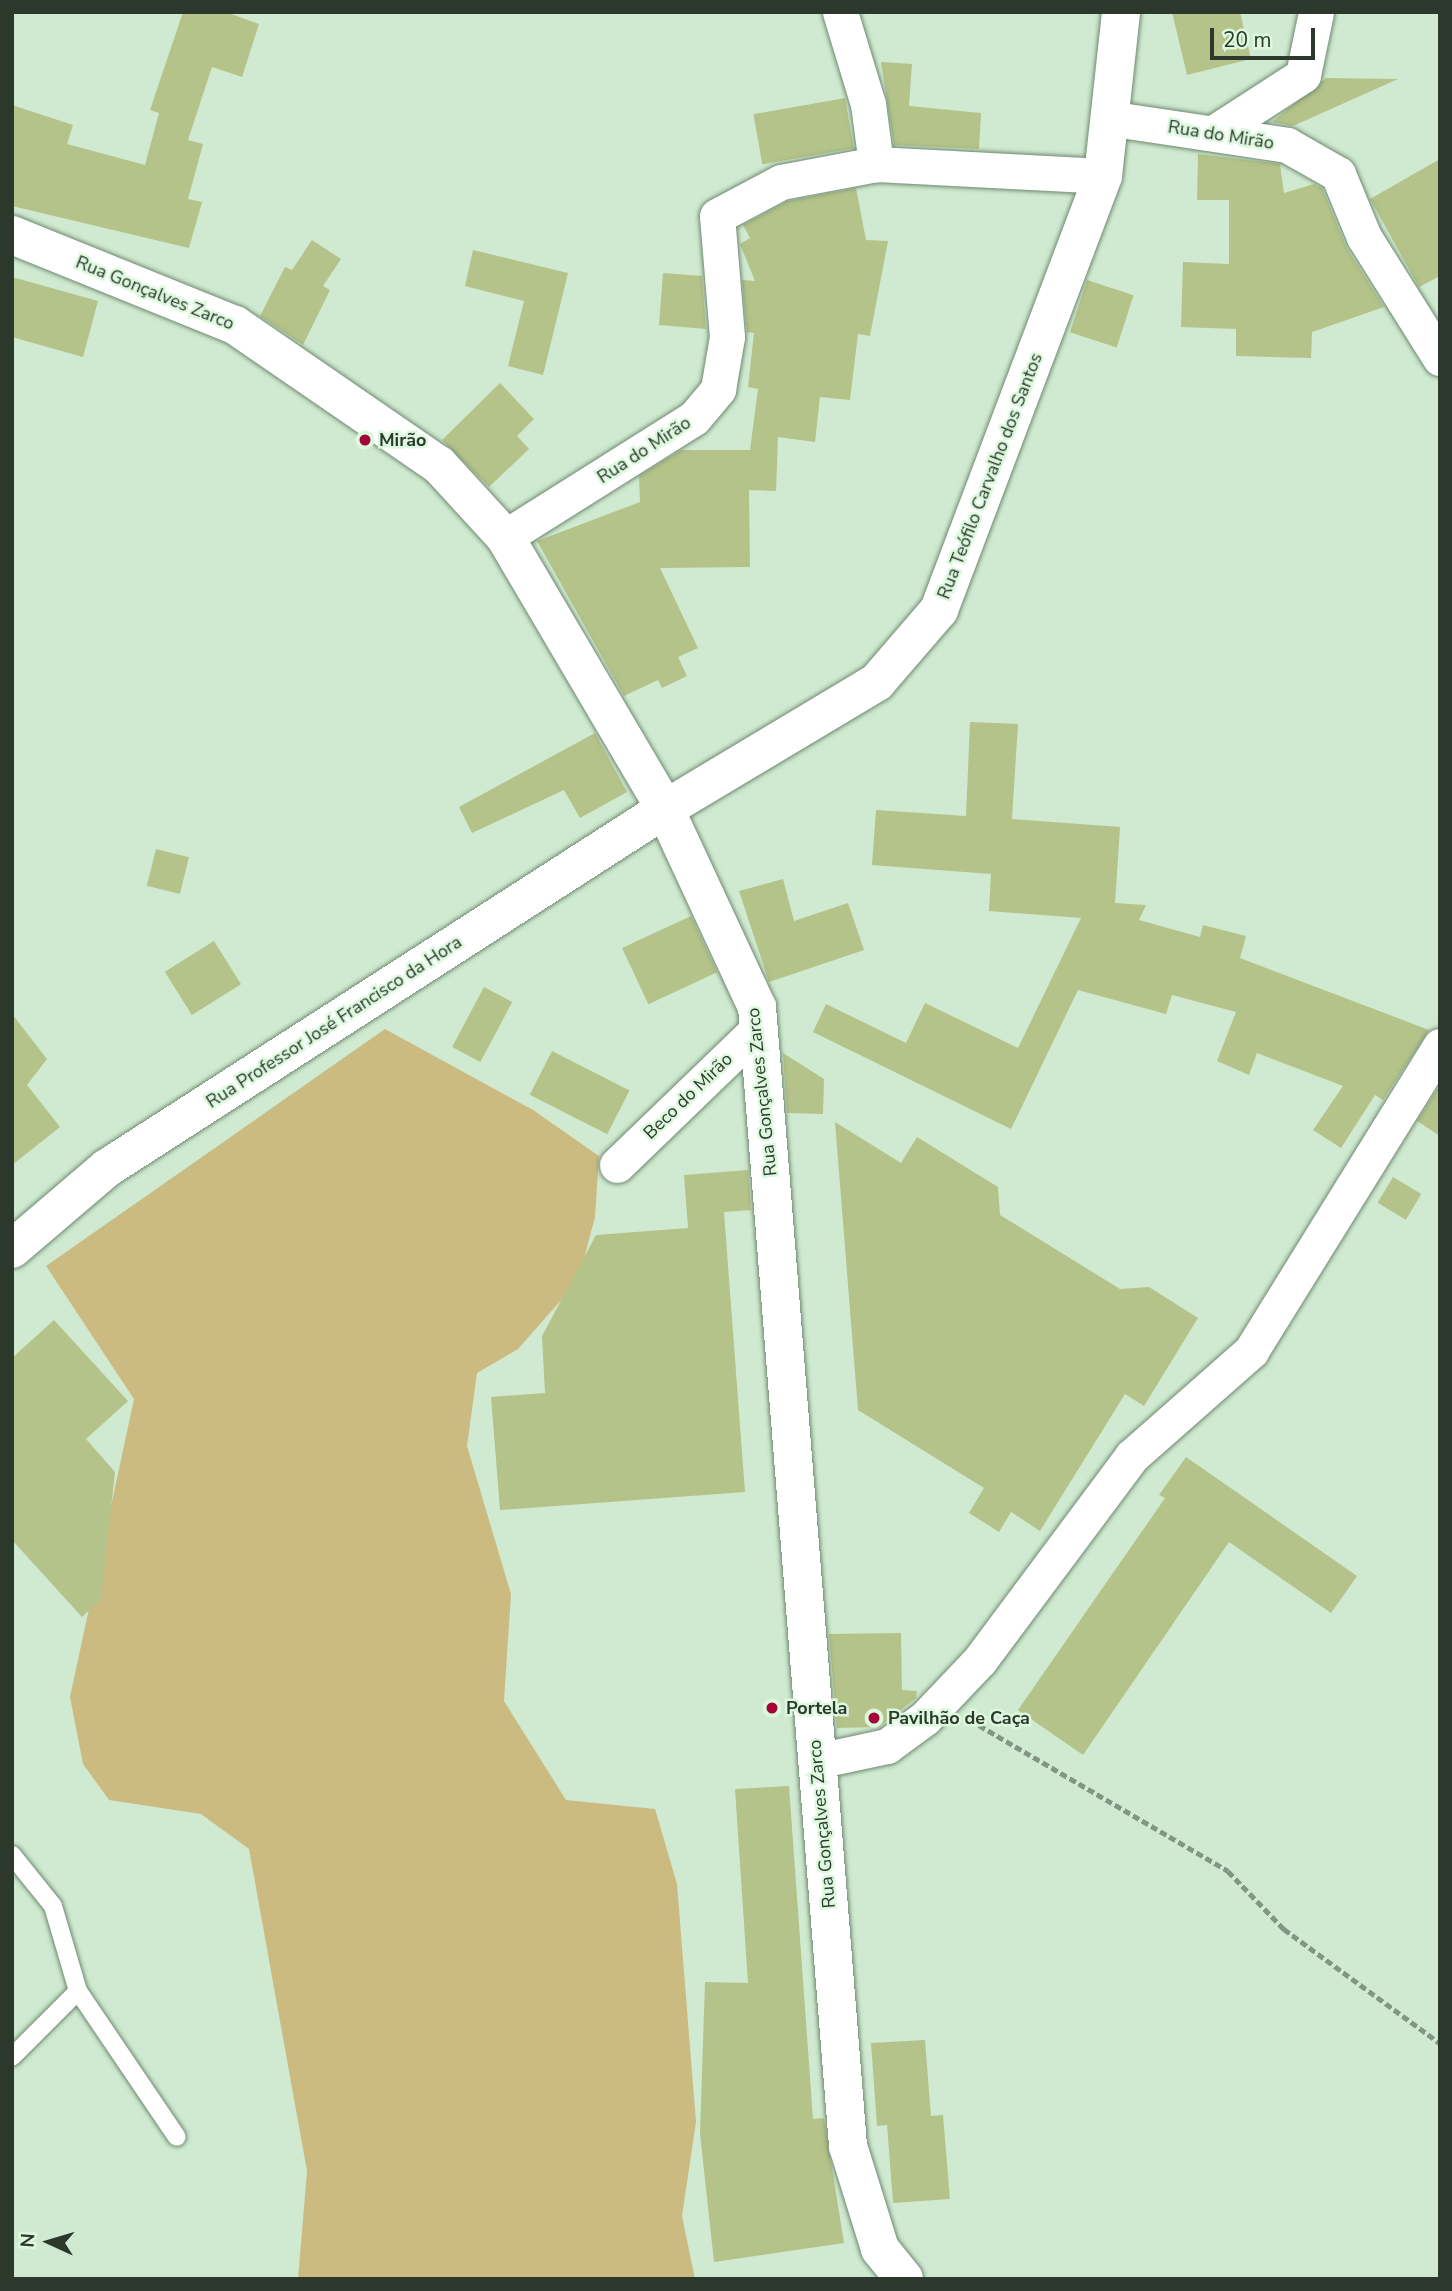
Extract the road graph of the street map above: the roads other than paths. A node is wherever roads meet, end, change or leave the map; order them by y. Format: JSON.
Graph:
{"nodes":[{"id":1,"x":840,"y":12,"type":"edge"},
{"id":2,"x":1121,"y":12,"type":"edge"},
{"id":3,"x":1316,"y":12,"type":"edge"},
{"id":4,"x":1114,"y":119,"type":"junction"},
{"id":5,"x":1215,"y":132,"type":"junction"},
{"id":6,"x":876,"y":164,"type":"junction"},
{"id":7,"x":1103,"y":176,"type":"junction"},
{"id":8,"x":12,"y":235,"type":"edge"},
{"id":9,"x":1440,"y":358,"type":"edge"},
{"id":10,"x":505,"y":537,"type":"junction"},
{"id":11,"x":665,"y":809,"type":"junction"},
{"id":12,"x":759,"y":1027,"type":"junction"},
{"id":13,"x":1440,"y":1046,"type":"edge"},
{"id":14,"x":617,"y":1165,"type":"dead end"},
{"id":15,"x":12,"y":1249,"type":"edge"},
{"id":16,"x":817,"y":1761,"type":"junction"},
{"id":17,"x":12,"y":1855,"type":"edge"},
{"id":18,"x":78,"y":1991,"type":"junction"},
{"id":19,"x":12,"y":2057,"type":"edge"},
{"id":20,"x":177,"y":2137,"type":"dead end"},
{"id":21,"x":904,"y":2279,"type":"edge"}],
"edges":[{"from":1,"to":6,"type":"street"},
{"from":2,"to":4,"type":"street","name":"Rua Teófilo Carvalho dos Santos"},
{"from":3,"to":5,"type":"street"},
{"from":4,"to":5,"type":"street","name":"Rua do Mirão"},
{"from":4,"to":7,"type":"street","name":"Rua Teófilo Carvalho dos Santos"},
{"from":5,"to":9,"type":"street","name":"Rua do Mirão"},
{"from":6,"to":7,"type":"street","name":"Rua do Mirão"},
{"from":6,"to":10,"type":"street","name":"Rua do Mirão"},
{"from":7,"to":11,"type":"street","name":"Rua Teófilo Carvalho dos Santos"},
{"from":8,"to":10,"type":"street","name":"Rua Gonçalves Zarco"},
{"from":10,"to":11,"type":"street","name":"Rua Gonçalves Zarco"},
{"from":11,"to":12,"type":"street","name":"Rua Gonçalves Zarco"},
{"from":11,"to":15,"type":"street","name":"Rua Professor José Francisco da Hora"},
{"from":12,"to":14,"type":"street","name":"Beco do Mirão"},
{"from":12,"to":16,"type":"street","name":"Rua Gonçalves Zarco"},
{"from":13,"to":16,"type":"street"},
{"from":16,"to":21,"type":"street","name":"Rua Gonçalves Zarco"},
{"from":17,"to":18,"type":"lane"},
{"from":18,"to":19,"type":"lane"},
{"from":18,"to":20,"type":"lane"}]}
